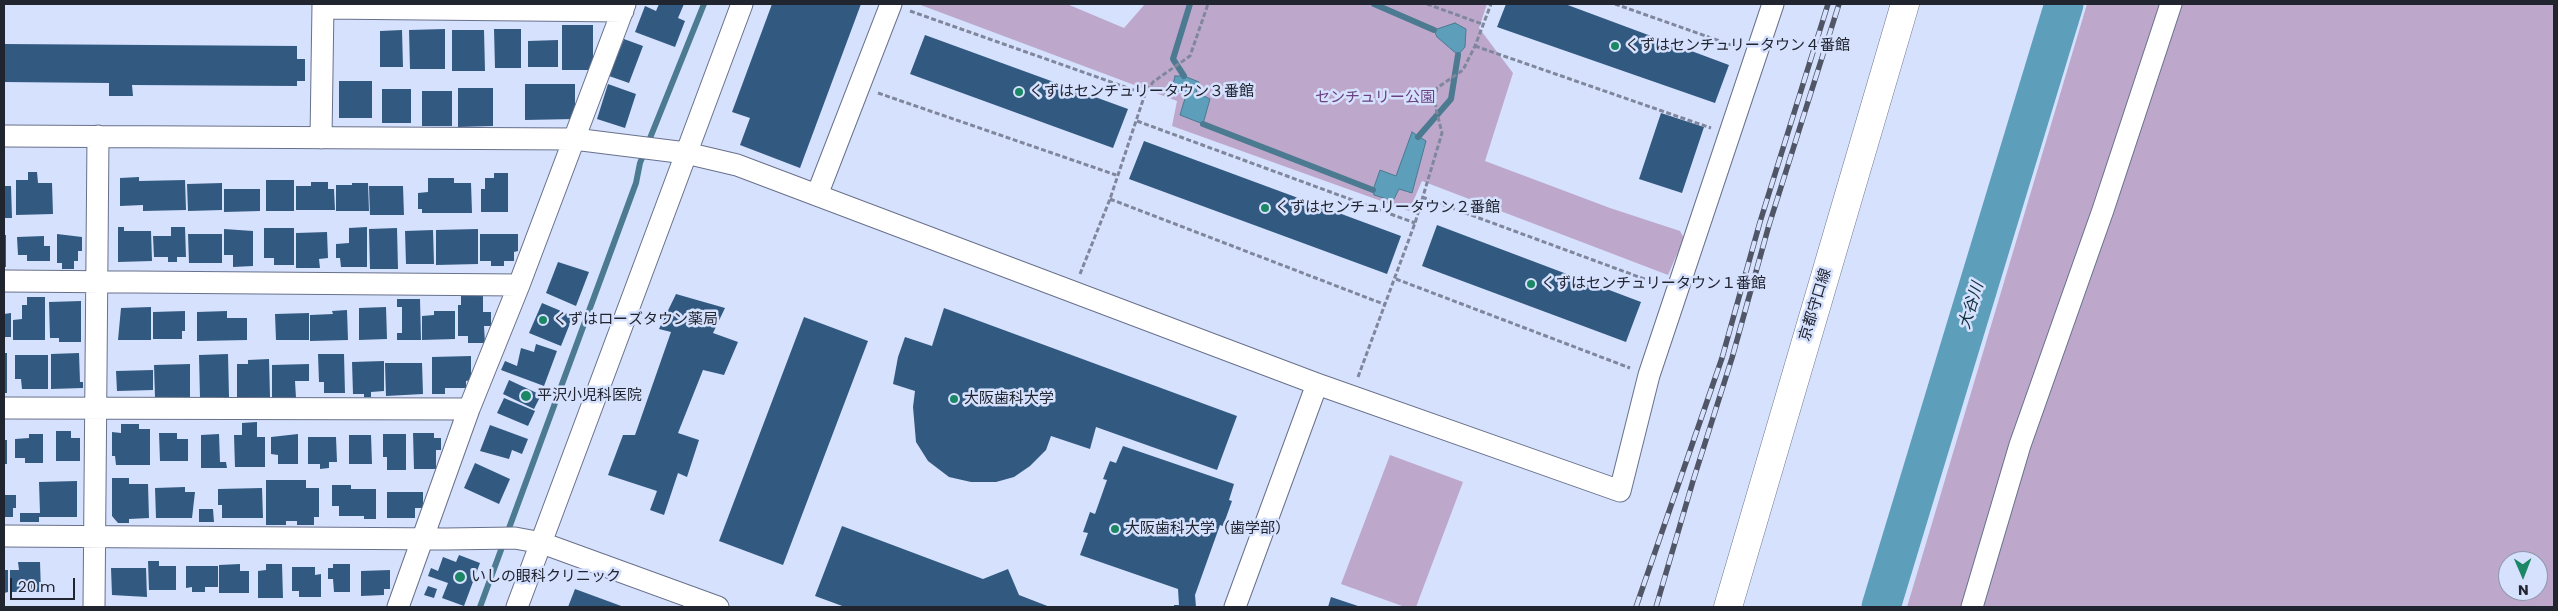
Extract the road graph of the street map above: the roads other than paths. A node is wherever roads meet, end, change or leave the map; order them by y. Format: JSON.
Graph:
{"nodes":[{"id":1,"x":742,"y":4,"type":"edge"},
{"id":2,"x":890,"y":4,"type":"edge"},
{"id":3,"x":1773,"y":4,"type":"edge"},
{"id":4,"x":1906,"y":4,"type":"edge"},
{"id":5,"x":2171,"y":4,"type":"edge"},
{"id":6,"x":323,"y":6,"type":"edge"},
{"id":7,"x":624,"y":7,"type":"edge"},
{"id":8,"x":4,"y":136,"type":"edge"},
{"id":9,"x":98,"y":136,"type":"junction"},
{"id":10,"x":321,"y":138,"type":"junction"},
{"id":11,"x":574,"y":139,"type":"junction"},
{"id":12,"x":686,"y":153,"type":"junction"},
{"id":13,"x":817,"y":195,"type":"junction"},
{"id":14,"x":4,"y":281,"type":"edge"},
{"id":15,"x":96,"y":282,"type":"junction"},
{"id":16,"x":519,"y":284,"type":"junction"},
{"id":17,"x":1317,"y":384,"type":"junction"},
{"id":18,"x":4,"y":408,"type":"edge"},
{"id":19,"x":96,"y":408,"type":"junction"},
{"id":20,"x":469,"y":409,"type":"junction"},
{"id":21,"x":4,"y":536,"type":"edge"},
{"id":22,"x":95,"y":536,"type":"junction"},
{"id":23,"x":424,"y":538,"type":"junction"},
{"id":24,"x":542,"y":543,"type":"junction"},
{"id":25,"x":94,"y":607,"type":"edge"},
{"id":26,"x":398,"y":607,"type":"edge"},
{"id":27,"x":517,"y":607,"type":"edge"},
{"id":28,"x":718,"y":607,"type":"edge"},
{"id":29,"x":1235,"y":607,"type":"edge"},
{"id":30,"x":1728,"y":607,"type":"edge"},
{"id":31,"x":1972,"y":607,"type":"edge"}],
"edges":[{"from":1,"to":12,"type":"street"},
{"from":2,"to":13,"type":"street"},
{"from":3,"to":17,"type":"street"},
{"from":4,"to":30,"type":"main road","name":"京都守口線"},
{"from":5,"to":31,"type":"street"},
{"from":6,"to":7,"type":"street"},
{"from":6,"to":10,"type":"street"},
{"from":7,"to":11,"type":"street"},
{"from":8,"to":9,"type":"street"},
{"from":9,"to":10,"type":"street"},
{"from":9,"to":15,"type":"street"},
{"from":10,"to":11,"type":"street"},
{"from":11,"to":12,"type":"street"},
{"from":11,"to":16,"type":"street"},
{"from":12,"to":13,"type":"street"},
{"from":12,"to":24,"type":"street"},
{"from":13,"to":17,"type":"street"},
{"from":14,"to":15,"type":"street"},
{"from":15,"to":16,"type":"street"},
{"from":15,"to":19,"type":"street"},
{"from":16,"to":20,"type":"street"},
{"from":17,"to":29,"type":"street"},
{"from":18,"to":19,"type":"street"},
{"from":19,"to":20,"type":"street"},
{"from":19,"to":22,"type":"street"},
{"from":20,"to":23,"type":"street"},
{"from":21,"to":22,"type":"street"},
{"from":22,"to":23,"type":"street"},
{"from":22,"to":25,"type":"street"},
{"from":23,"to":24,"type":"street"},
{"from":23,"to":26,"type":"street"},
{"from":24,"to":27,"type":"street"},
{"from":24,"to":28,"type":"street"}]}
